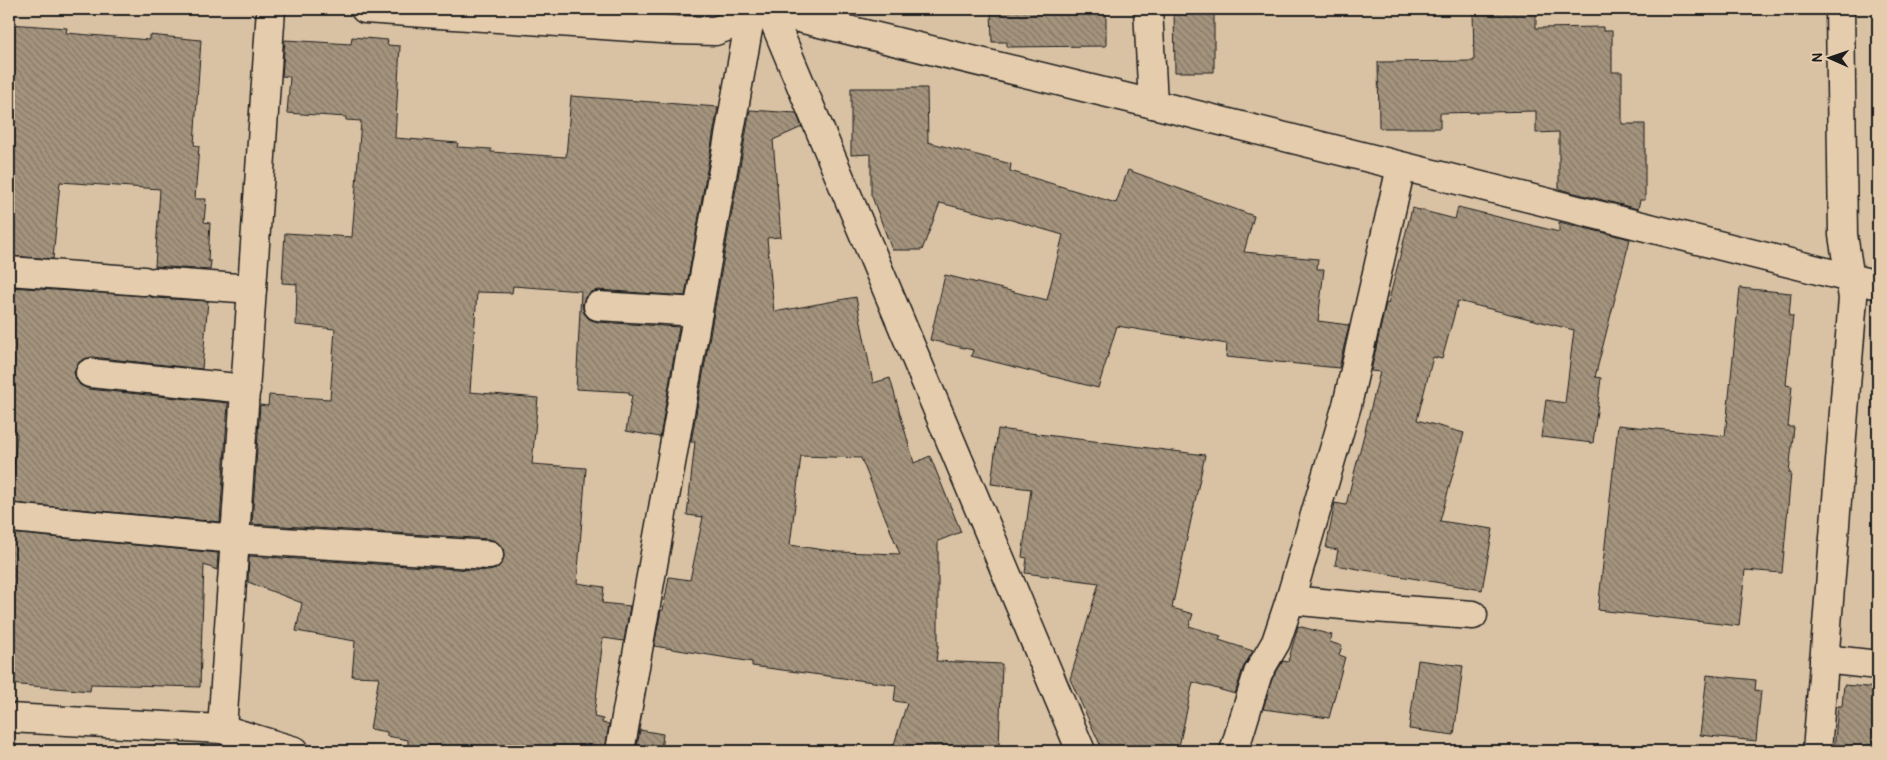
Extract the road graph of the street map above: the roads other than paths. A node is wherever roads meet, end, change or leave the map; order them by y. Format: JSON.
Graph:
{"nodes":[{"id":1,"x":271,"y":9,"type":"edge"},
{"id":2,"x":365,"y":9,"type":"edge"},
{"id":3,"x":1148,"y":9,"type":"edge"},
{"id":4,"x":1840,"y":9,"type":"edge"},
{"id":5,"x":766,"y":12,"type":"edge"},
{"id":6,"x":1152,"y":104,"type":"junction"},
{"id":7,"x":1401,"y":167,"type":"junction"},
{"id":8,"x":9,"y":271,"type":"edge"},
{"id":9,"x":1850,"y":278,"type":"junction"},
{"id":10,"x":1878,"y":285,"type":"edge"},
{"id":11,"x":252,"y":289,"type":"junction"},
{"id":12,"x":598,"y":306,"type":"dead end"},
{"id":13,"x":698,"y":312,"type":"junction"},
{"id":14,"x":90,"y":373,"type":"dead end"},
{"id":15,"x":246,"y":390,"type":"junction"},
{"id":16,"x":12,"y":518,"type":"dead end"},
{"id":17,"x":235,"y":539,"type":"junction"},
{"id":18,"x":489,"y":555,"type":"dead end"},
{"id":19,"x":1290,"y":600,"type":"junction"},
{"id":20,"x":1473,"y":615,"type":"dead end"},
{"id":21,"x":1824,"y":658,"type":"junction"},
{"id":22,"x":1878,"y":665,"type":"edge"},
{"id":23,"x":9,"y":718,"type":"edge"},
{"id":24,"x":222,"y":729,"type":"junction"},
{"id":25,"x":295,"y":751,"type":"edge"},
{"id":26,"x":620,"y":751,"type":"edge"},
{"id":27,"x":1082,"y":751,"type":"edge"},
{"id":28,"x":1234,"y":751,"type":"edge"},
{"id":29,"x":1817,"y":751,"type":"edge"}],
"edges":[{"from":1,"to":11,"type":"street"},
{"from":2,"to":5,"type":"street"},
{"from":3,"to":6,"type":"street"},
{"from":4,"to":9,"type":"street"},
{"from":5,"to":6,"type":"street"},
{"from":5,"to":13,"type":"street"},
{"from":5,"to":27,"type":"street"},
{"from":6,"to":7,"type":"street"},
{"from":7,"to":9,"type":"street"},
{"from":7,"to":19,"type":"street"},
{"from":8,"to":11,"type":"street"},
{"from":9,"to":10,"type":"street"},
{"from":9,"to":21,"type":"street"},
{"from":11,"to":15,"type":"street"},
{"from":12,"to":13,"type":"street"},
{"from":13,"to":26,"type":"street"},
{"from":14,"to":15,"type":"street"},
{"from":15,"to":17,"type":"street"},
{"from":16,"to":17,"type":"street"},
{"from":17,"to":18,"type":"street"},
{"from":17,"to":24,"type":"street"},
{"from":19,"to":20,"type":"street"},
{"from":19,"to":28,"type":"street"},
{"from":21,"to":22,"type":"street"},
{"from":21,"to":29,"type":"street"},
{"from":23,"to":24,"type":"street"},
{"from":24,"to":25,"type":"street"}]}
